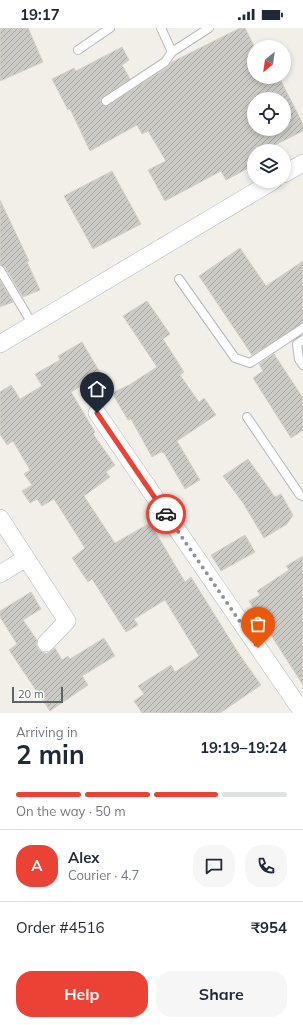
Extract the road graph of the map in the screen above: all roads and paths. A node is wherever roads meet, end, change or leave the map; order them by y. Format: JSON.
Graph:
{"nodes":[{"id":1,"x":110,"y":28,"type":"edge"},
{"id":2,"x":161,"y":28,"type":"edge"},
{"id":3,"x":209,"y":28,"type":"edge"},
{"id":4,"x":78,"y":50,"type":"dead end"},
{"id":5,"x":172,"y":52,"type":"junction"},
{"id":6,"x":106,"y":101,"type":"dead end"},
{"id":7,"x":303,"y":163,"type":"edge"},
{"id":8,"x":291,"y":170,"type":"edge"},
{"id":9,"x":261,"y":188,"type":"edge"},
{"id":10,"x":0,"y":270,"type":"edge"},
{"id":11,"x":179,"y":279,"type":"dead end"},
{"id":12,"x":33,"y":325,"type":"junction"},
{"id":13,"x":303,"y":328,"type":"edge"},
{"id":14,"x":303,"y":340,"type":"edge"},
{"id":15,"x":0,"y":344,"type":"edge"},
{"id":16,"x":303,"y":365,"type":"edge"},
{"id":17,"x":97,"y":413,"type":"dead end"},
{"id":18,"x":247,"y":417,"type":"dead end"},
{"id":19,"x":303,"y":496,"type":"edge"},
{"id":20,"x":0,"y":518,"type":"edge"},
{"id":21,"x":26,"y":558,"type":"junction"},
{"id":22,"x":0,"y":574,"type":"edge"},
{"id":23,"x":46,"y":644,"type":"dead end"},
{"id":24,"x":303,"y":713,"type":"edge"}],
"edges":[{"from":1,"to":4,"type":"lane"},
{"from":2,"to":5,"type":"lane"},
{"from":3,"to":5,"type":"lane"},
{"from":5,"to":6,"type":"lane"},
{"from":7,"to":8,"type":"street"},
{"from":9,"to":12,"type":"street"},
{"from":10,"to":12,"type":"lane"},
{"from":11,"to":13,"type":"lane"},
{"from":12,"to":15,"type":"street"},
{"from":14,"to":16,"type":"lane"},
{"from":17,"to":24,"type":"street"},
{"from":18,"to":19,"type":"lane"},
{"from":20,"to":21,"type":"street"},
{"from":21,"to":22,"type":"street"},
{"from":21,"to":23,"type":"street"}]}
